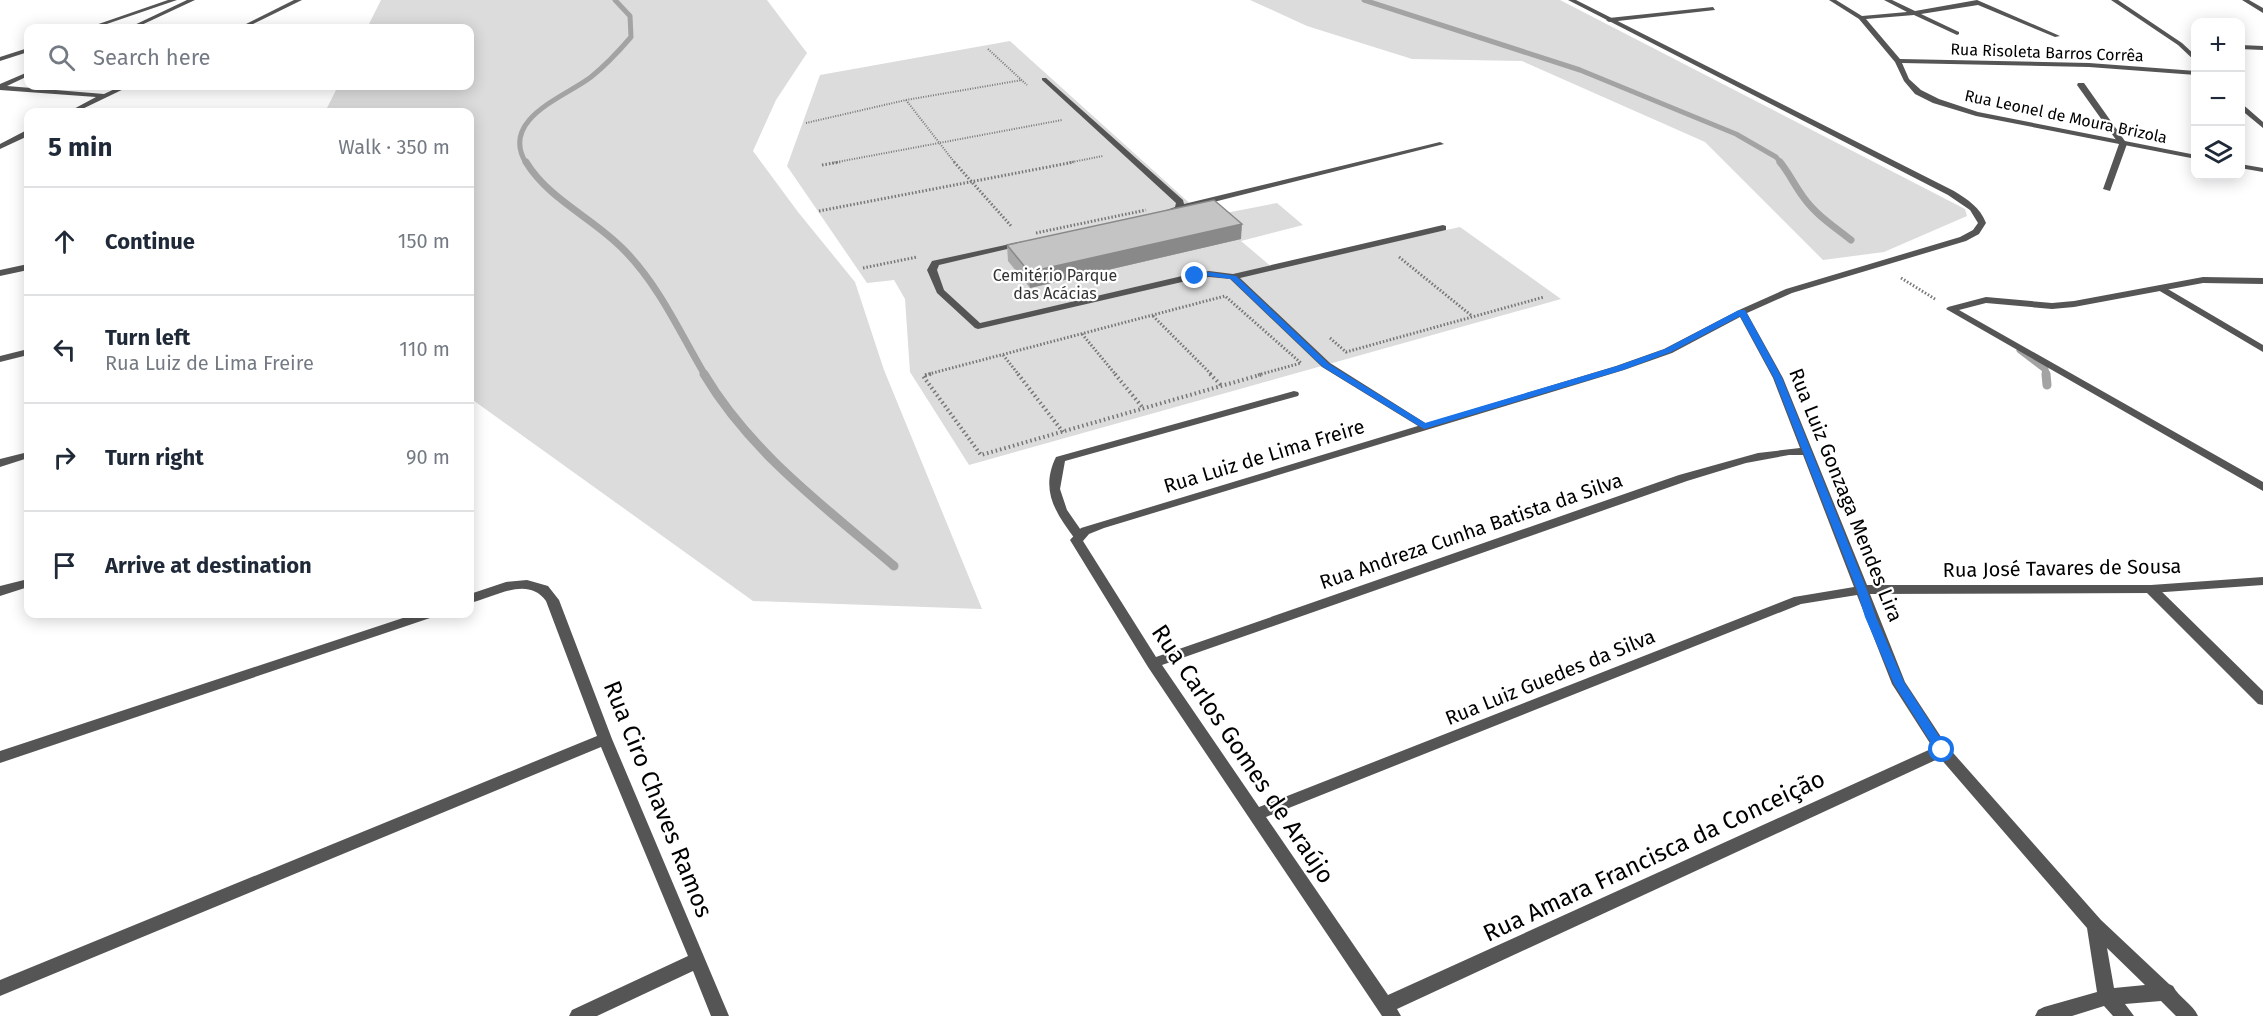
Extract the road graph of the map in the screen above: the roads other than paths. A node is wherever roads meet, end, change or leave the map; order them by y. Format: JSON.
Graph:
{"nodes":[{"id":1,"x":174,"y":0,"type":"edge"},
{"id":2,"x":192,"y":0,"type":"edge"},
{"id":3,"x":299,"y":0,"type":"edge"},
{"id":4,"x":1571,"y":0,"type":"edge"},
{"id":5,"x":1832,"y":0,"type":"edge"},
{"id":6,"x":1887,"y":0,"type":"edge"},
{"id":7,"x":2115,"y":0,"type":"edge"},
{"id":8,"x":2245,"y":0,"type":"edge"},
{"id":9,"x":1975,"y":1,"type":"edge"},
{"id":10,"x":1713,"y":9,"type":"dead end"},
{"id":11,"x":2263,"y":11,"type":"edge"},
{"id":12,"x":1915,"y":13,"type":"junction"},
{"id":13,"x":1860,"y":18,"type":"junction"},
{"id":14,"x":1609,"y":20,"type":"junction"},
{"id":15,"x":102,"y":24,"type":"edge"},
{"id":16,"x":140,"y":24,"type":"edge"},
{"id":17,"x":249,"y":24,"type":"edge"},
{"id":18,"x":1957,"y":33,"type":"dead end"},
{"id":19,"x":2057,"y":36,"type":"dead end"},
{"id":20,"x":2180,"y":44,"type":"junction"},
{"id":21,"x":2191,"y":45,"type":"edge"},
{"id":22,"x":2245,"y":47,"type":"edge"},
{"id":23,"x":2263,"y":48,"type":"edge"},
{"id":24,"x":24,"y":51,"type":"edge"},
{"id":25,"x":2191,"y":55,"type":"edge"},
{"id":26,"x":0,"y":59,"type":"edge"},
{"id":27,"x":1898,"y":61,"type":"junction"},
{"id":28,"x":2191,"y":73,"type":"edge"},
{"id":29,"x":24,"y":76,"type":"edge"},
{"id":30,"x":1044,"y":80,"type":"dead end"},
{"id":31,"x":2081,"y":85,"type":"dead end"},
{"id":32,"x":0,"y":87,"type":"edge"},
{"id":33,"x":24,"y":89,"type":"edge"},
{"id":34,"x":35,"y":90,"type":"edge"},
{"id":35,"x":118,"y":90,"type":"edge"},
{"id":36,"x":105,"y":96,"type":"junction"},
{"id":37,"x":80,"y":108,"type":"edge"},
{"id":38,"x":2245,"y":108,"type":"edge"},
{"id":39,"x":2263,"y":126,"type":"edge"},
{"id":40,"x":24,"y":135,"type":"edge"},
{"id":41,"x":1440,"y":144,"type":"dead end"},
{"id":42,"x":2123,"y":144,"type":"junction"},
{"id":43,"x":0,"y":147,"type":"edge"},
{"id":44,"x":2191,"y":157,"type":"edge"},
{"id":45,"x":2245,"y":167,"type":"edge"},
{"id":46,"x":2263,"y":170,"type":"edge"},
{"id":47,"x":2107,"y":189,"type":"dead end"},
{"id":48,"x":1179,"y":208,"type":"junction"},
{"id":49,"x":1154,"y":212,"type":"edge"},
{"id":50,"x":1443,"y":228,"type":"dead end"},
{"id":51,"x":1034,"y":237,"type":"edge"},
{"id":52,"x":24,"y":268,"type":"edge"},
{"id":53,"x":0,"y":273,"type":"edge"},
{"id":54,"x":1233,"y":277,"type":"junction"},
{"id":55,"x":2263,"y":281,"type":"edge"},
{"id":56,"x":2161,"y":288,"type":"junction"},
{"id":57,"x":1742,"y":312,"type":"junction"},
{"id":58,"x":2263,"y":349,"type":"edge"},
{"id":59,"x":24,"y":353,"type":"edge"},
{"id":60,"x":0,"y":359,"type":"edge"},
{"id":61,"x":1294,"y":393,"type":"dead end"},
{"id":62,"x":1424,"y":426,"type":"junction"},
{"id":63,"x":1805,"y":451,"type":"junction"},
{"id":64,"x":24,"y":456,"type":"edge"},
{"id":65,"x":0,"y":463,"type":"edge"},
{"id":66,"x":2263,"y":487,"type":"edge"},
{"id":67,"x":1079,"y":536,"type":"junction"},
{"id":68,"x":2263,"y":581,"type":"edge"},
{"id":69,"x":24,"y":584,"type":"edge"},
{"id":70,"x":2151,"y":588,"type":"junction"},
{"id":71,"x":1862,"y":590,"type":"junction"},
{"id":72,"x":0,"y":591,"type":"edge"},
{"id":73,"x":474,"y":598,"type":"edge"},
{"id":74,"x":416,"y":618,"type":"edge"},
{"id":75,"x":1153,"y":663,"type":"junction"},
{"id":76,"x":2263,"y":699,"type":"edge"},
{"id":77,"x":605,"y":738,"type":"junction"},
{"id":78,"x":1942,"y":750,"type":"junction"},
{"id":79,"x":0,"y":757,"type":"edge"},
{"id":80,"x":1257,"y":814,"type":"junction"},
{"id":81,"x":2095,"y":925,"type":"junction"},
{"id":82,"x":698,"y":960,"type":"junction"},
{"id":83,"x":0,"y":987,"type":"edge"},
{"id":84,"x":2167,"y":992,"type":"junction"},
{"id":85,"x":2107,"y":997,"type":"junction"},
{"id":86,"x":1389,"y":1011,"type":"edge"},
{"id":87,"x":578,"y":1016,"type":"edge"},
{"id":88,"x":720,"y":1016,"type":"edge"},
{"id":89,"x":2044,"y":1016,"type":"edge"},
{"id":90,"x":2125,"y":1016,"type":"edge"},
{"id":91,"x":2189,"y":1016,"type":"edge"}],
"edges":[{"from":1,"to":15,"type":"street"},
{"from":2,"to":16,"type":"street"},
{"from":3,"to":17,"type":"street"},
{"from":4,"to":14,"type":"street"},
{"from":5,"to":13,"type":"street","name":"Rua Leonel de Moura Brizola"},
{"from":6,"to":12,"type":"street"},
{"from":7,"to":20,"type":"street"},
{"from":8,"to":11,"type":"street"},
{"from":9,"to":12,"type":"street"},
{"from":9,"to":19,"type":"street"},
{"from":10,"to":14,"type":"street"},
{"from":12,"to":13,"type":"street"},
{"from":12,"to":18,"type":"street"},
{"from":13,"to":27,"type":"street","name":"Rua Leonel de Moura Brizola"},
{"from":14,"to":57,"type":"street"},
{"from":20,"to":21,"type":"street"},
{"from":20,"to":25,"type":"street"},
{"from":22,"to":23,"type":"street"},
{"from":24,"to":26,"type":"street"},
{"from":27,"to":28,"type":"street","name":"Rua Risoleta Barros Corrêa"},
{"from":27,"to":42,"type":"street","name":"Rua Leonel de Moura Brizola"},
{"from":29,"to":32,"type":"street"},
{"from":30,"to":48,"type":"street"},
{"from":31,"to":42,"type":"street"},
{"from":32,"to":33,"type":"street"},
{"from":34,"to":36,"type":"street"},
{"from":35,"to":36,"type":"street"},
{"from":36,"to":37,"type":"street"},
{"from":38,"to":39,"type":"street"},
{"from":40,"to":43,"type":"street"},
{"from":41,"to":48,"type":"street"},
{"from":42,"to":44,"type":"street","name":"Rua Leonel de Moura Brizola"},
{"from":42,"to":47,"type":"street"},
{"from":45,"to":46,"type":"street"},
{"from":48,"to":49,"type":"street"},
{"from":50,"to":54,"type":"street"},
{"from":51,"to":54,"type":"street"},
{"from":52,"to":53,"type":"street"},
{"from":54,"to":62,"type":"street"},
{"from":55,"to":56,"type":"street"},
{"from":56,"to":58,"type":"street"},
{"from":56,"to":66,"type":"street"},
{"from":57,"to":62,"type":"street","name":"Rua Luiz de Lima Freire"},
{"from":57,"to":63,"type":"street","name":"Rua Luiz Gonzaga Mendes Lira"},
{"from":59,"to":60,"type":"street"},
{"from":61,"to":67,"type":"street","name":"Rua Carlos Gomes de Araújo"},
{"from":62,"to":67,"type":"street","name":"Rua Luiz de Lima Freire"},
{"from":63,"to":71,"type":"street","name":"Rua Luiz Gonzaga Mendes Lira"},
{"from":63,"to":75,"type":"street","name":"Rua Andreza Cunha Batista da Silva"},
{"from":64,"to":65,"type":"street"},
{"from":67,"to":75,"type":"street","name":"Rua Carlos Gomes de Araújo"},
{"from":68,"to":70,"type":"street","name":"Rua José Tavares de Sousa"},
{"from":69,"to":72,"type":"street"},
{"from":70,"to":71,"type":"street","name":"Rua José Tavares de Sousa"},
{"from":70,"to":76,"type":"street"},
{"from":71,"to":78,"type":"street","name":"Rua Luiz Gonzaga Mendes Lira"},
{"from":71,"to":80,"type":"street","name":"Rua Luiz Guedes da Silva"},
{"from":73,"to":77,"type":"street","name":"Rua Ciro Chaves Ramos"},
{"from":74,"to":79,"type":"street"},
{"from":75,"to":80,"type":"street","name":"Rua Carlos Gomes de Araújo"},
{"from":77,"to":82,"type":"street","name":"Rua Ciro Chaves Ramos"},
{"from":77,"to":83,"type":"street"},
{"from":78,"to":81,"type":"street","name":"Rua Luiz Gonzaga Mendes Lira"},
{"from":78,"to":86,"type":"street","name":"Rua Amara Francisca da Conceição"},
{"from":80,"to":86,"type":"street","name":"Rua Carlos Gomes de Araújo"},
{"from":81,"to":84,"type":"street","name":"Rua Luiz Gonzaga Mendes Lira"},
{"from":81,"to":85,"type":"street"},
{"from":82,"to":87,"type":"street"},
{"from":82,"to":88,"type":"street","name":"Rua Ciro Chaves Ramos"},
{"from":84,"to":85,"type":"street"},
{"from":84,"to":91,"type":"street","name":"Rua Luiz Gonzaga Mendes Lira"},
{"from":85,"to":89,"type":"street"},
{"from":85,"to":90,"type":"street"}]}
